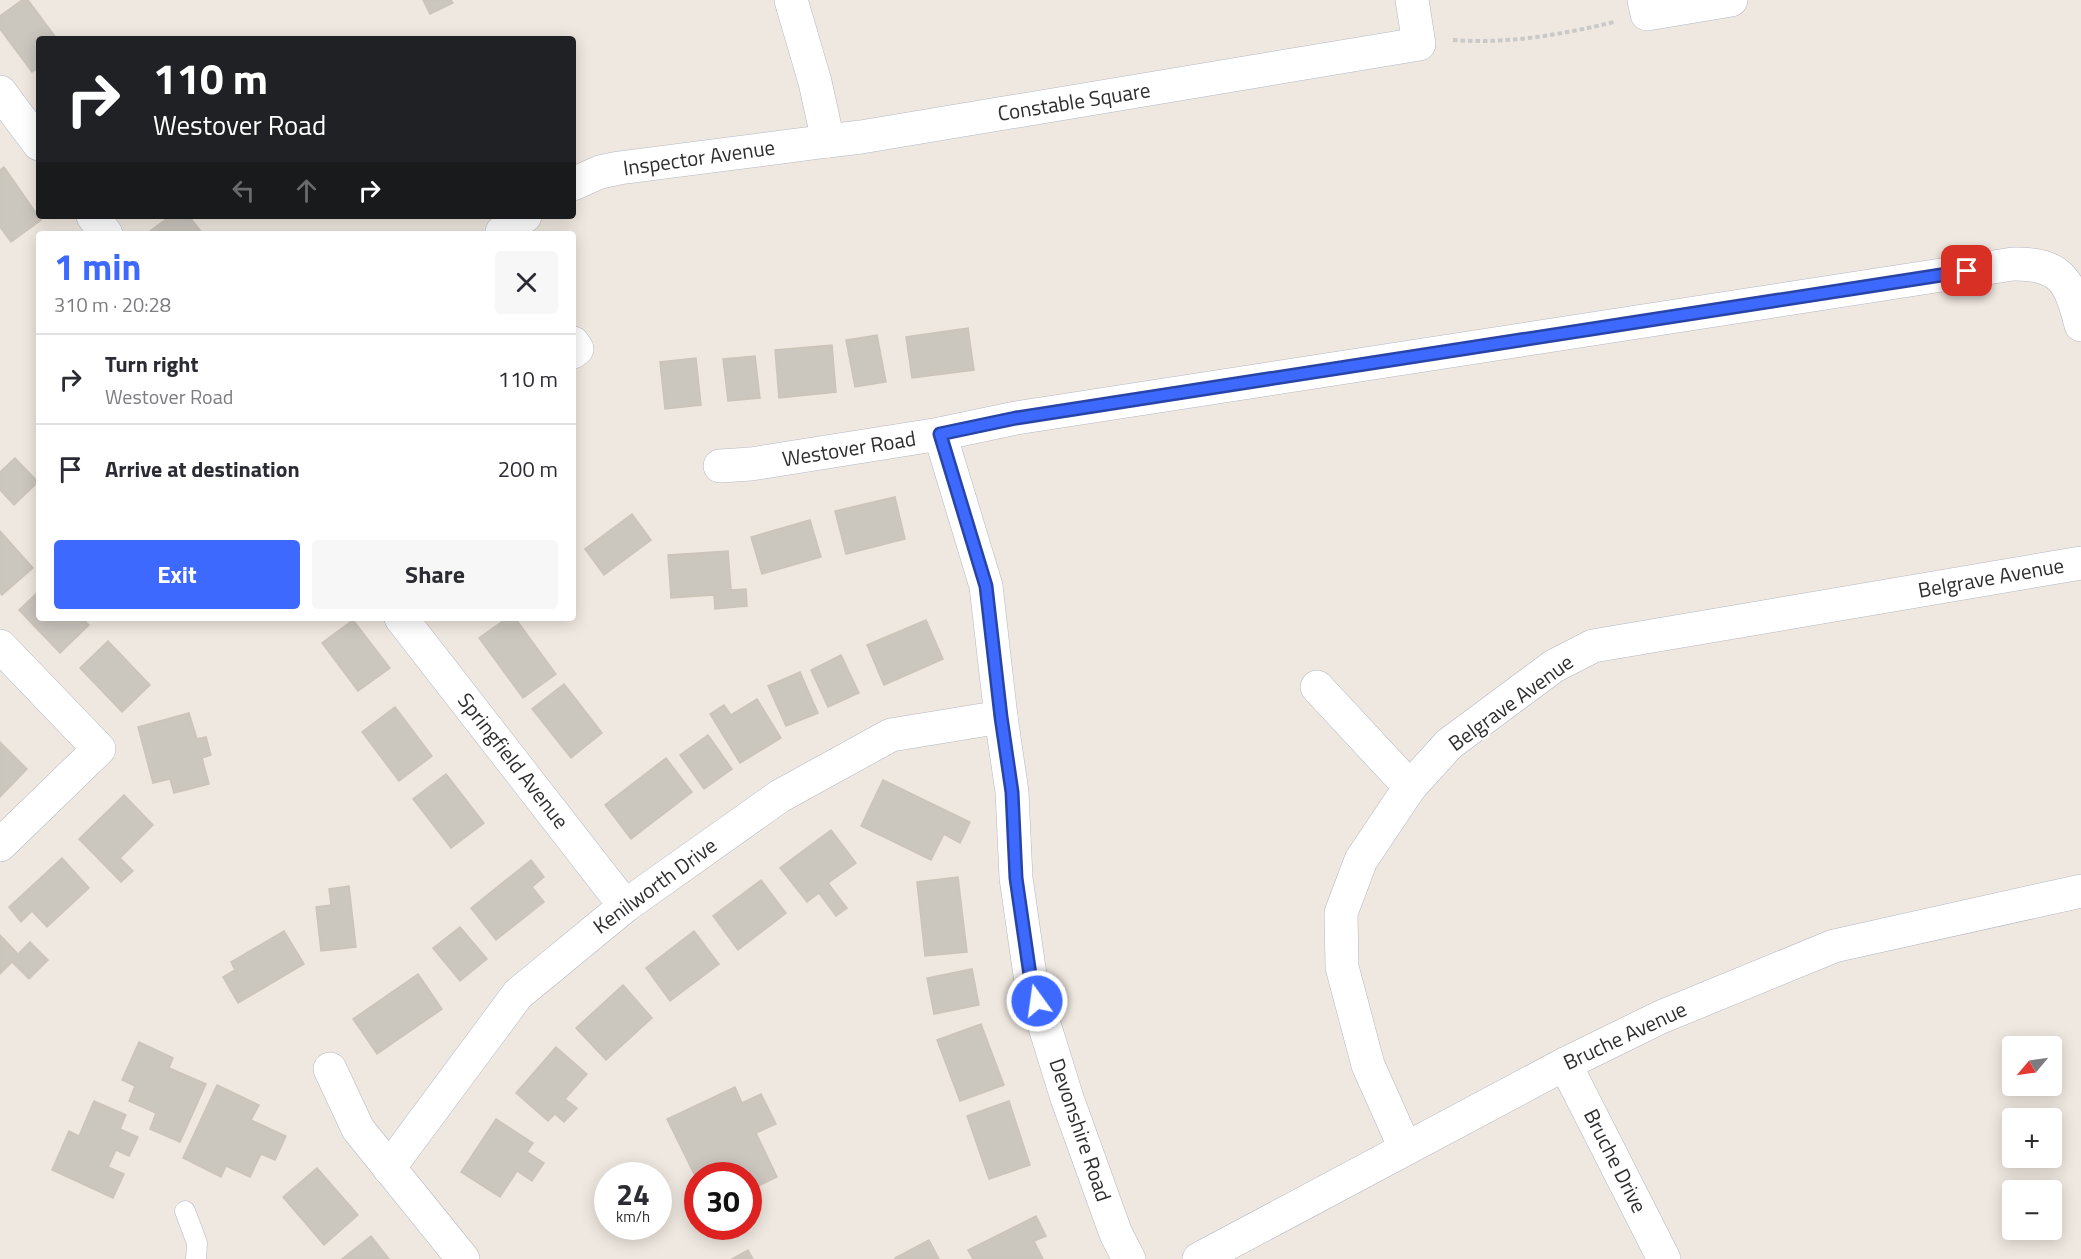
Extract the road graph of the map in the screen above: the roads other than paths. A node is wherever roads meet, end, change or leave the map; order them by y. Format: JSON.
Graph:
{"nodes":[{"id":1,"x":791,"y":0,"type":"edge"},
{"id":2,"x":1412,"y":0,"type":"edge"},
{"id":3,"x":1731,"y":0,"type":"edge"},
{"id":4,"x":1646,"y":7,"type":"edge"},
{"id":5,"x":0,"y":92,"type":"edge"},
{"id":6,"x":36,"y":140,"type":"edge"},
{"id":7,"x":828,"y":141,"type":"junction"},
{"id":8,"x":576,"y":183,"type":"edge"},
{"id":9,"x":2081,"y":325,"type":"edge"},
{"id":10,"x":940,"y":434,"type":"junction"},
{"id":11,"x":720,"y":465,"type":"dead end"},
{"id":12,"x":2081,"y":563,"type":"edge"},
{"id":13,"x":403,"y":621,"type":"edge"},
{"id":14,"x":0,"y":646,"type":"edge"},
{"id":15,"x":1317,"y":687,"type":"dead end"},
{"id":16,"x":1001,"y":717,"type":"junction"},
{"id":17,"x":1410,"y":787,"type":"junction"},
{"id":18,"x":0,"y":845,"type":"edge"},
{"id":19,"x":2081,"y":891,"type":"edge"},
{"id":20,"x":625,"y":906,"type":"junction"},
{"id":21,"x":1565,"y":1064,"type":"junction"},
{"id":22,"x":330,"y":1069,"type":"dead end"},
{"id":23,"x":1405,"y":1148,"type":"junction"},
{"id":24,"x":389,"y":1168,"type":"junction"},
{"id":25,"x":185,"y":1211,"type":"dead end"},
{"id":26,"x":196,"y":1259,"type":"edge"},
{"id":27,"x":463,"y":1259,"type":"edge"},
{"id":28,"x":1129,"y":1259,"type":"edge"},
{"id":29,"x":1199,"y":1259,"type":"edge"},
{"id":30,"x":1664,"y":1259,"type":"edge"}],
"edges":[{"from":1,"to":7,"type":"street"},
{"from":2,"to":7,"type":"street","name":"Constable Square"},
{"from":3,"to":4,"type":"street"},
{"from":5,"to":6,"type":"street"},
{"from":7,"to":8,"type":"street","name":"Inspector Avenue"},
{"from":9,"to":10,"type":"street","name":"Westover Road"},
{"from":10,"to":11,"type":"street","name":"Westover Road"},
{"from":10,"to":16,"type":"street","name":"Devonshire Road"},
{"from":12,"to":17,"type":"street","name":"Belgrave Avenue"},
{"from":13,"to":20,"type":"street","name":"Springfield Avenue"},
{"from":14,"to":18,"type":"street"},
{"from":15,"to":17,"type":"street"},
{"from":16,"to":20,"type":"street","name":"Kenilworth Drive"},
{"from":16,"to":28,"type":"street","name":"Devonshire Road"},
{"from":17,"to":23,"type":"street","name":"Belgrave Avenue"},
{"from":19,"to":21,"type":"street","name":"Bruche Avenue"},
{"from":20,"to":24,"type":"street","name":"Kenilworth Drive"},
{"from":21,"to":23,"type":"street","name":"Bruche Avenue"},
{"from":21,"to":30,"type":"street","name":"Bruche Drive"},
{"from":22,"to":24,"type":"street"},
{"from":23,"to":29,"type":"street","name":"Bruche Avenue"},
{"from":24,"to":27,"type":"street"},
{"from":25,"to":26,"type":"lane"}]}
